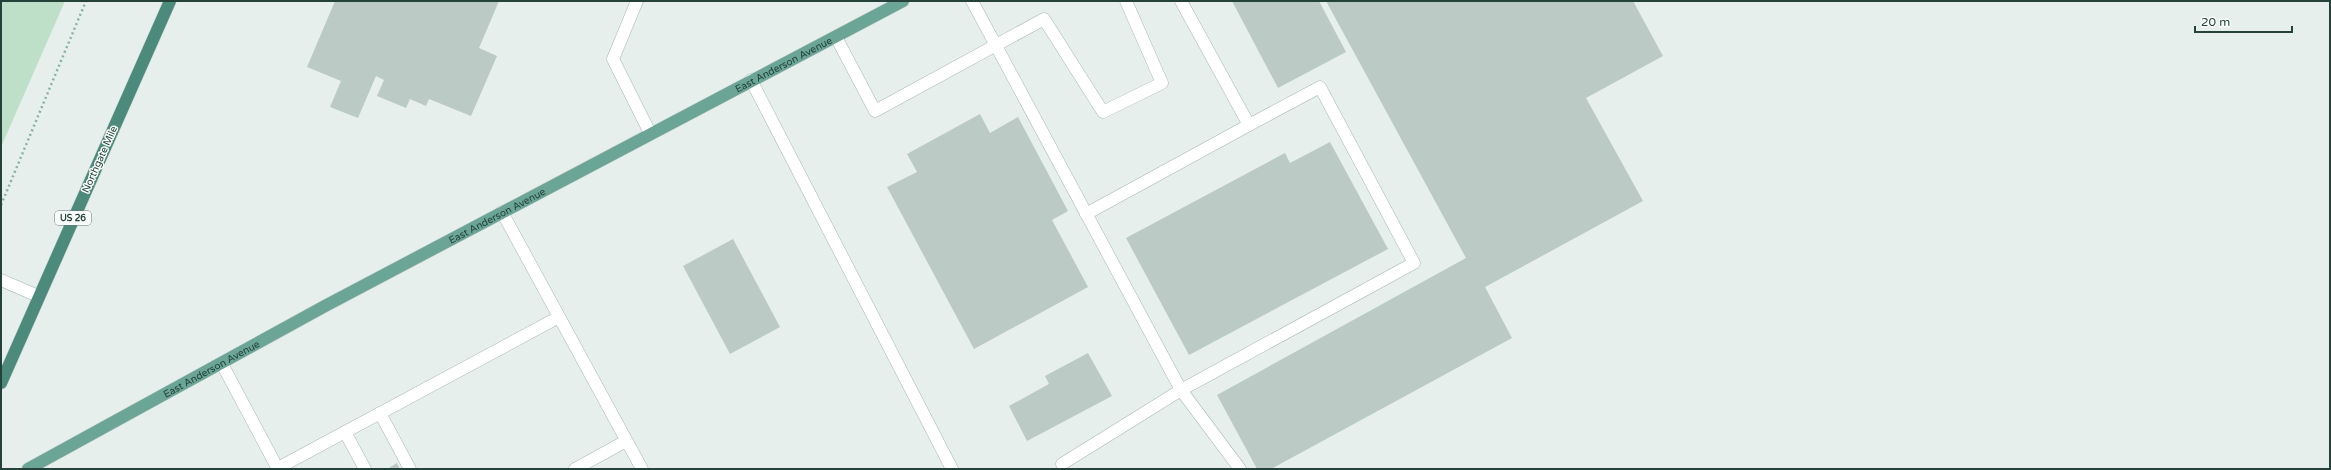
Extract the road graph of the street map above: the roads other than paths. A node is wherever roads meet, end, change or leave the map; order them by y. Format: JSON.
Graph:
{"nodes":[{"id":1,"x":170,"y":1,"type":"edge"},
{"id":2,"x":637,"y":1,"type":"edge"},
{"id":3,"x":903,"y":1,"type":"edge"},
{"id":4,"x":972,"y":1,"type":"edge"},
{"id":5,"x":1126,"y":1,"type":"edge"},
{"id":6,"x":1181,"y":1,"type":"edge"},
{"id":7,"x":836,"y":37,"type":"junction"},
{"id":8,"x":996,"y":45,"type":"junction"},
{"id":9,"x":751,"y":80,"type":"junction"},
{"id":10,"x":1249,"y":125,"type":"junction"},
{"id":11,"x":650,"y":133,"type":"junction"},
{"id":12,"x":502,"y":212,"type":"junction"},
{"id":13,"x":1086,"y":214,"type":"junction"},
{"id":14,"x":1,"y":280,"type":"edge"},
{"id":15,"x":38,"y":296,"type":"junction"},
{"id":16,"x":560,"y":317,"type":"junction"},
{"id":17,"x":222,"y":364,"type":"junction"},
{"id":18,"x":1,"y":383,"type":"edge"},
{"id":19,"x":1181,"y":390,"type":"junction"},
{"id":20,"x":380,"y":413,"type":"junction"},
{"id":21,"x":345,"y":432,"type":"junction"},
{"id":22,"x":626,"y":441,"type":"junction"},
{"id":23,"x":1062,"y":464,"type":"dead end"},
{"id":24,"x":28,"y":469,"type":"edge"},
{"id":25,"x":278,"y":469,"type":"edge"},
{"id":26,"x":365,"y":469,"type":"edge"},
{"id":27,"x":410,"y":469,"type":"edge"},
{"id":28,"x":575,"y":469,"type":"edge"},
{"id":29,"x":642,"y":469,"type":"edge"},
{"id":30,"x":952,"y":469,"type":"edge"},
{"id":31,"x":1240,"y":469,"type":"edge"}],
"edges":[{"from":1,"to":15,"type":"highway","name":"Northgate Mile","number":"US 26"},
{"from":2,"to":11,"type":"lane"},
{"from":3,"to":7,"type":"main road","name":"East Anderson Avenue"},
{"from":4,"to":8,"type":"lane"},
{"from":5,"to":8,"type":"lane"},
{"from":6,"to":10,"type":"lane"},
{"from":7,"to":8,"type":"lane"},
{"from":7,"to":9,"type":"main road","name":"East Anderson Avenue"},
{"from":8,"to":13,"type":"lane"},
{"from":9,"to":11,"type":"main road","name":"East Anderson Avenue"},
{"from":9,"to":30,"type":"lane"},
{"from":10,"to":13,"type":"lane"},
{"from":10,"to":19,"type":"lane"},
{"from":11,"to":12,"type":"main road","name":"East Anderson Avenue"},
{"from":12,"to":16,"type":"lane"},
{"from":12,"to":17,"type":"main road","name":"East Anderson Avenue"},
{"from":13,"to":19,"type":"lane"},
{"from":14,"to":15,"type":"lane"},
{"from":15,"to":18,"type":"highway","name":"Northgate Mile","number":"US 26"},
{"from":16,"to":20,"type":"lane"},
{"from":16,"to":22,"type":"lane"},
{"from":17,"to":24,"type":"main road","name":"East Anderson Avenue"},
{"from":17,"to":25,"type":"lane"},
{"from":19,"to":23,"type":"lane"},
{"from":19,"to":31,"type":"lane"},
{"from":20,"to":21,"type":"lane"},
{"from":20,"to":27,"type":"lane"},
{"from":21,"to":25,"type":"lane"},
{"from":21,"to":26,"type":"lane"},
{"from":22,"to":28,"type":"lane"},
{"from":22,"to":29,"type":"lane"}]}
